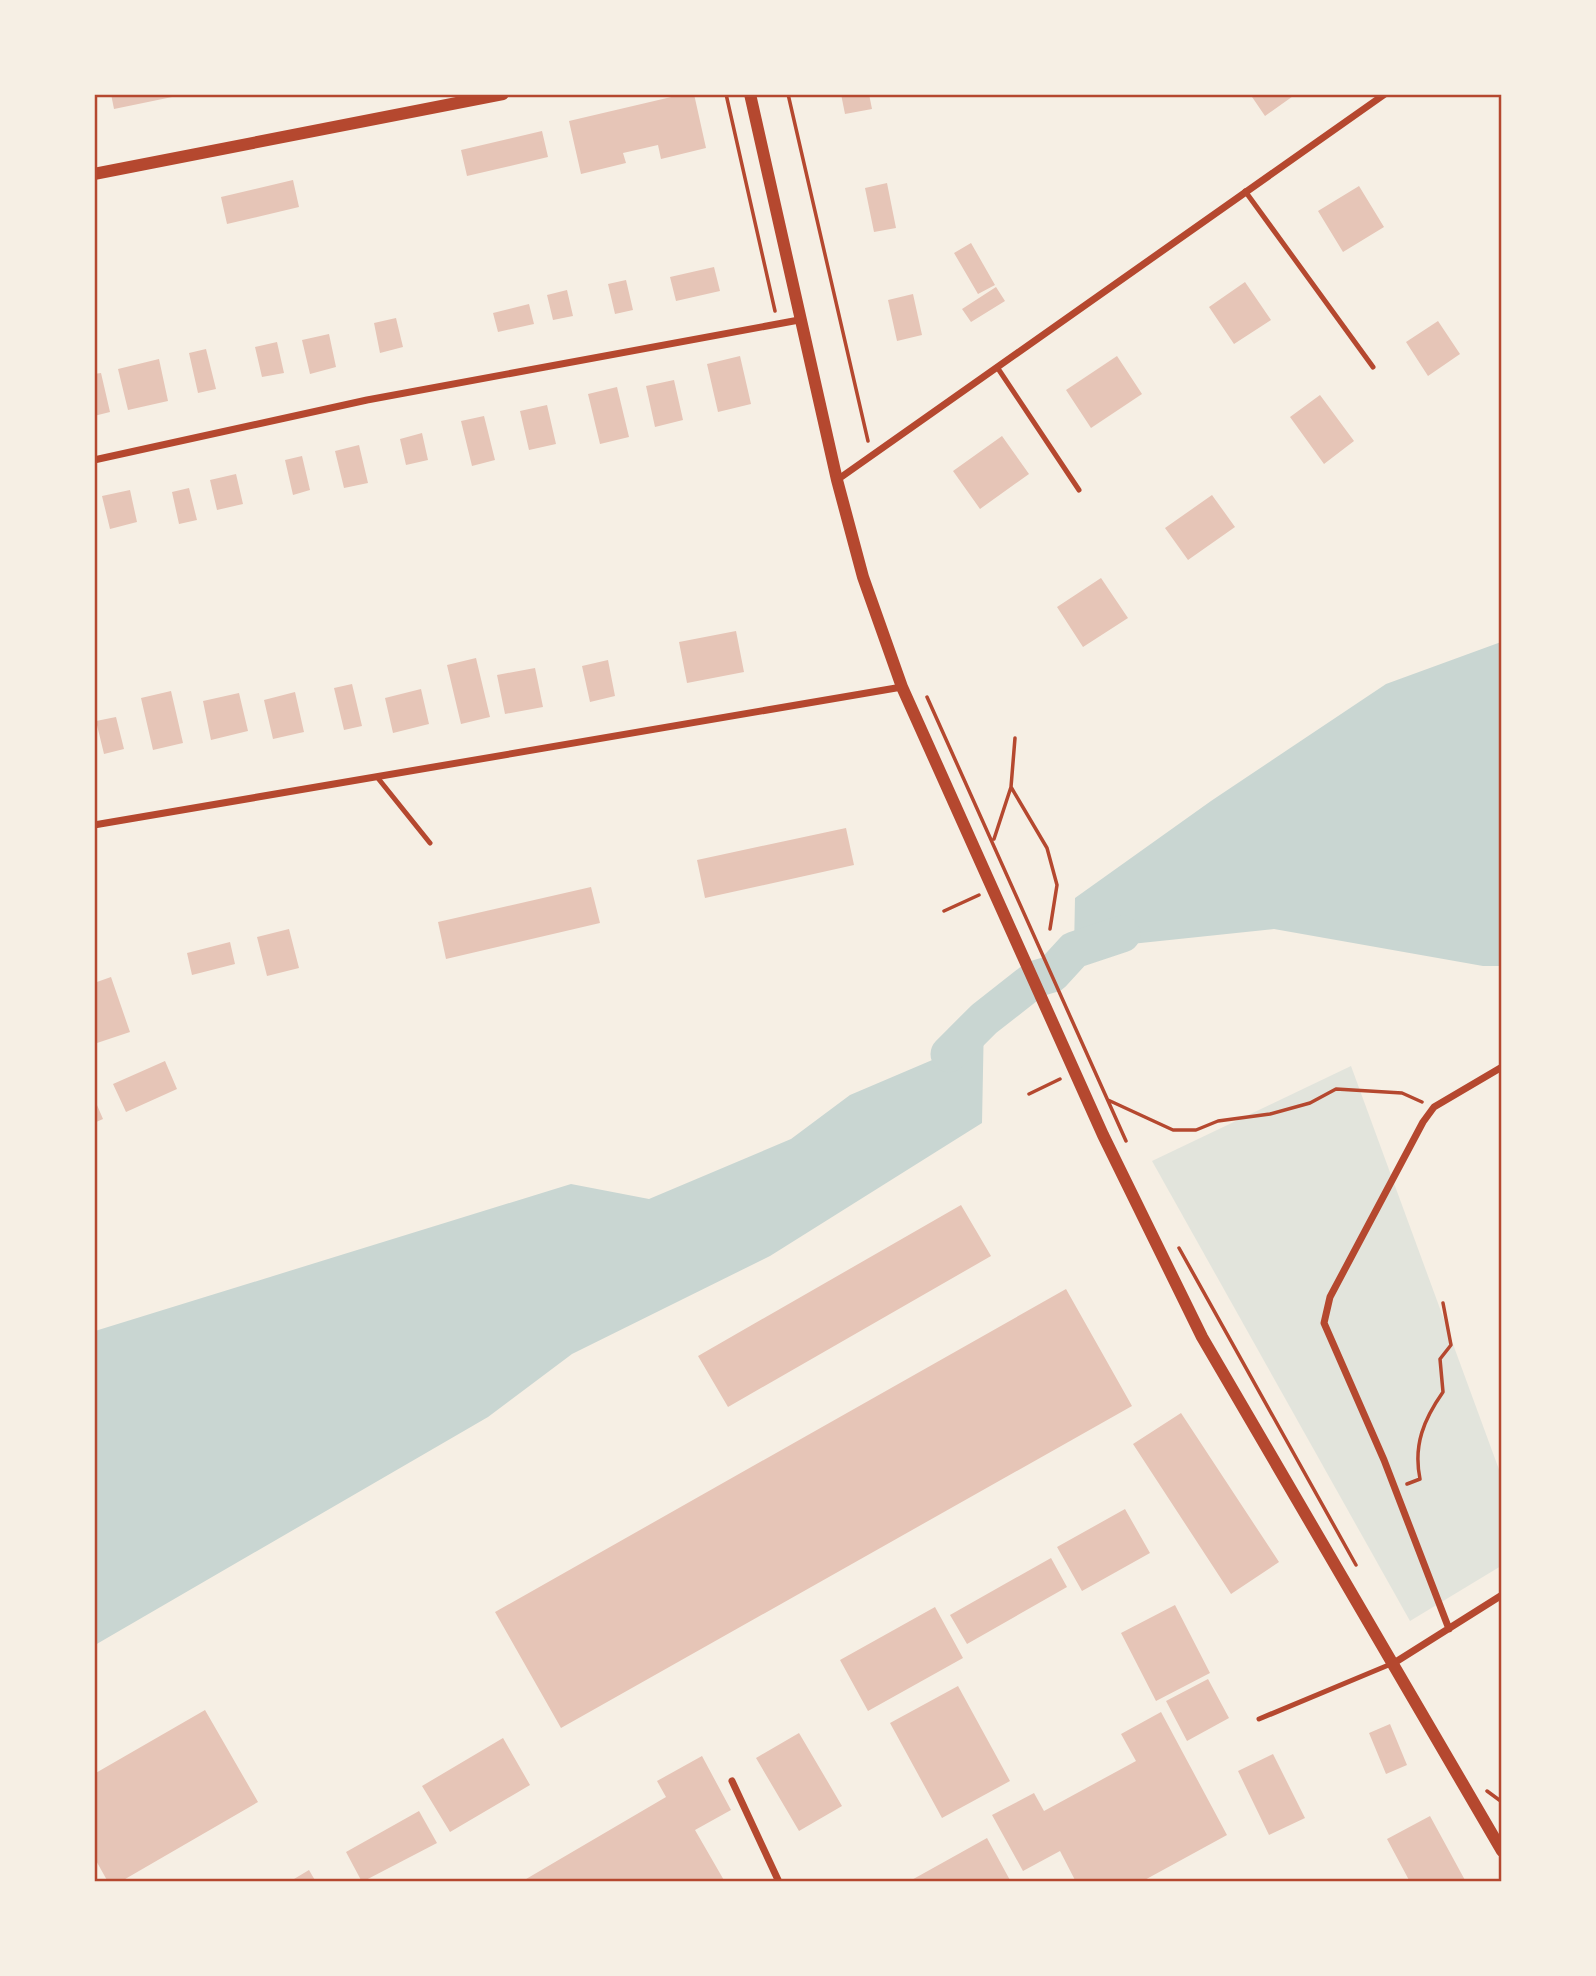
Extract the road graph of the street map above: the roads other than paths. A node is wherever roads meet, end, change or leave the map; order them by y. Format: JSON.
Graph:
{"nodes":[{"id":1,"x":503,"y":94,"type":"edge"},
{"id":2,"x":750,"y":94,"type":"edge"},
{"id":3,"x":1385,"y":94,"type":"edge"},
{"id":4,"x":94,"y":174,"type":"edge"},
{"id":5,"x":1245,"y":191,"type":"junction"},
{"id":6,"x":799,"y":320,"type":"junction"},
{"id":7,"x":997,"y":367,"type":"junction"},
{"id":8,"x":1373,"y":367,"type":"dead end"},
{"id":9,"x":94,"y":460,"type":"edge"},
{"id":10,"x":837,"y":480,"type":"junction"},
{"id":11,"x":1079,"y":490,"type":"dead end"},
{"id":12,"x":902,"y":687,"type":"junction"},
{"id":13,"x":377,"y":777,"type":"junction"},
{"id":14,"x":94,"y":825,"type":"edge"},
{"id":15,"x":430,"y":843,"type":"dead end"},
{"id":16,"x":1502,"y":1067,"type":"edge"},
{"id":17,"x":1502,"y":1595,"type":"edge"},
{"id":18,"x":1449,"y":1629,"type":"junction"},
{"id":19,"x":1394,"y":1663,"type":"junction"},
{"id":20,"x":1259,"y":1718,"type":"dead end"},
{"id":21,"x":732,"y":1781,"type":"dead end"},
{"id":22,"x":1502,"y":1851,"type":"edge"},
{"id":23,"x":779,"y":1881,"type":"edge"}],
"edges":[{"from":1,"to":4,"type":"street"},
{"from":2,"to":6,"type":"street"},
{"from":3,"to":5,"type":"street"},
{"from":5,"to":7,"type":"street"},
{"from":5,"to":8,"type":"lane"},
{"from":6,"to":9,"type":"street"},
{"from":6,"to":10,"type":"street"},
{"from":7,"to":10,"type":"street"},
{"from":7,"to":11,"type":"lane"},
{"from":10,"to":12,"type":"street"},
{"from":12,"to":13,"type":"street"},
{"from":12,"to":19,"type":"street"},
{"from":13,"to":14,"type":"street"},
{"from":13,"to":15,"type":"lane"},
{"from":16,"to":18,"type":"street"},
{"from":17,"to":18,"type":"street"},
{"from":18,"to":19,"type":"street"},
{"from":19,"to":20,"type":"lane"},
{"from":19,"to":22,"type":"street"},
{"from":21,"to":23,"type":"street"}]}
